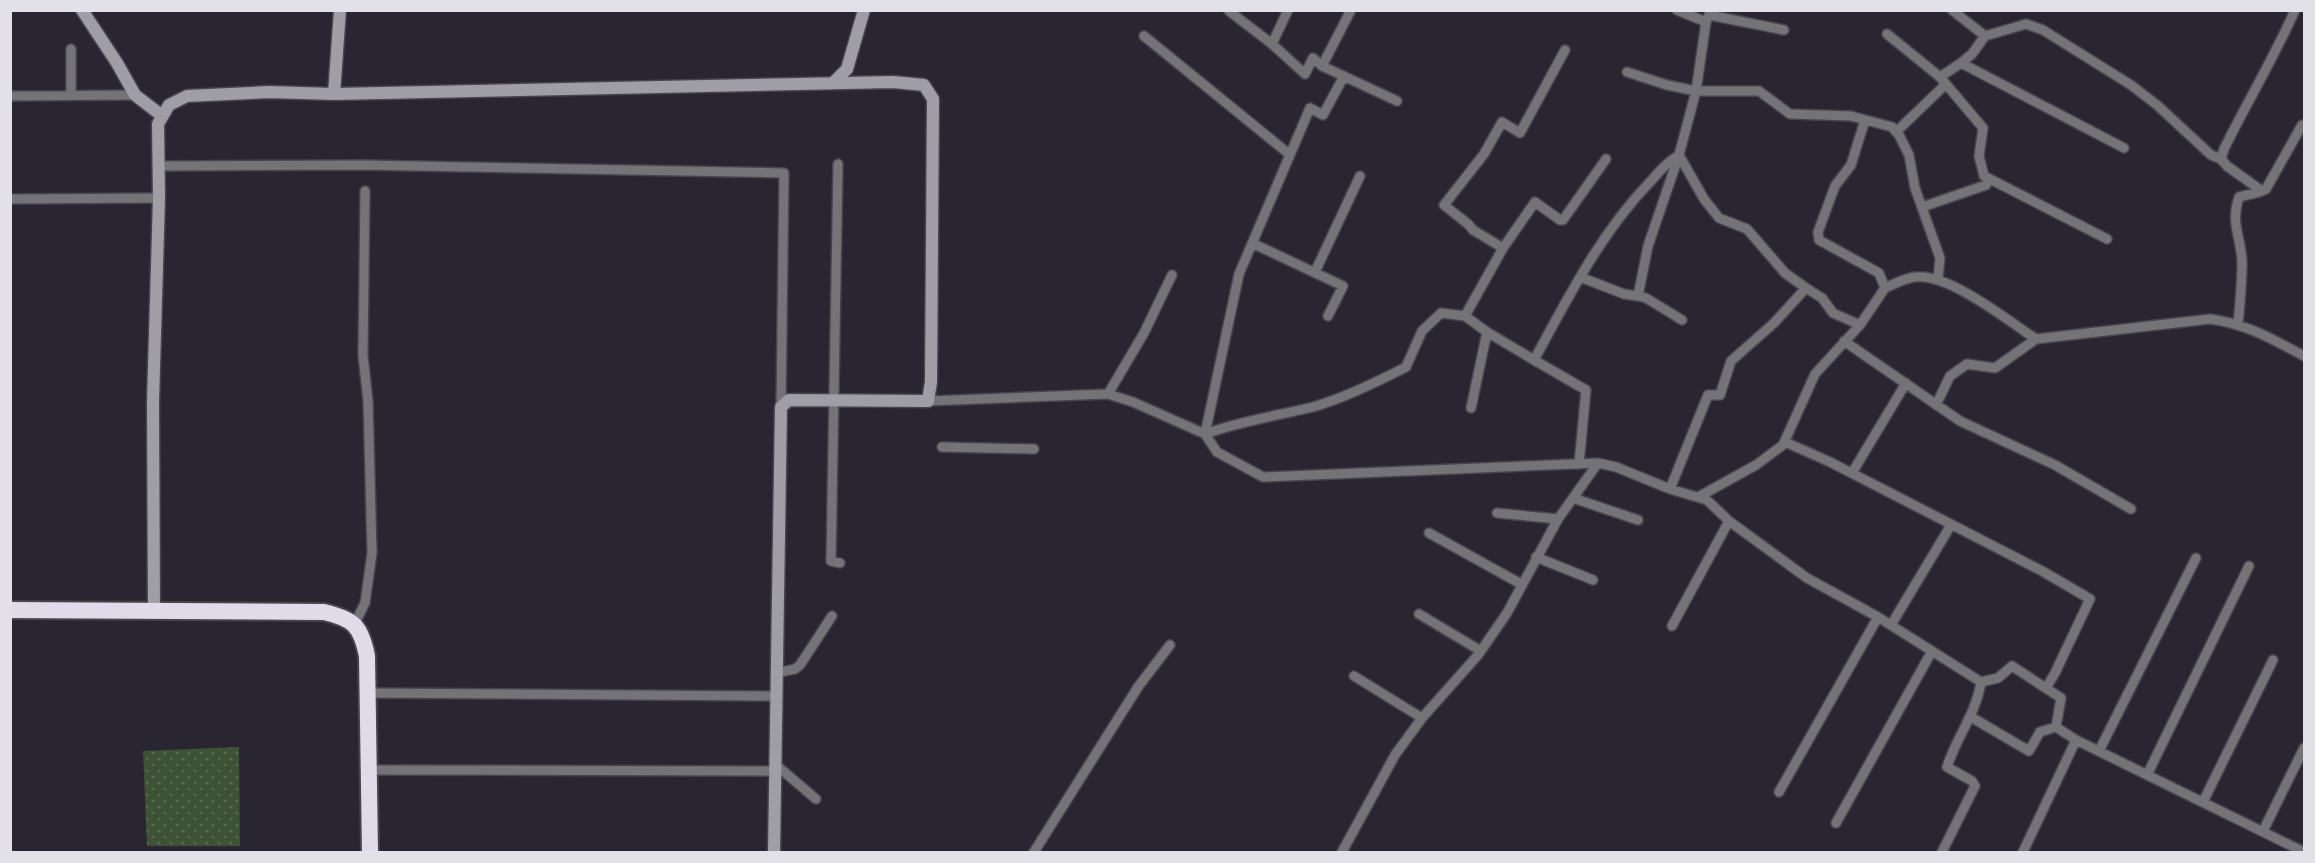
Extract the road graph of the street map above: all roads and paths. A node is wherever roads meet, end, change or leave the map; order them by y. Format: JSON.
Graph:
{"nodes":[{"id":1,"x":82,"y":10,"type":"edge"},
{"id":2,"x":340,"y":10,"type":"edge"},
{"id":3,"x":864,"y":10,"type":"edge"},
{"id":4,"x":1288,"y":10,"type":"edge"},
{"id":5,"x":1351,"y":10,"type":"edge"},
{"id":6,"x":1677,"y":10,"type":"edge"},
{"id":7,"x":1952,"y":10,"type":"edge"},
{"id":8,"x":2295,"y":10,"type":"edge"},
{"id":9,"x":1229,"y":11,"type":"edge"},
{"id":10,"x":1709,"y":16,"type":"edge"},
{"id":11,"x":1784,"y":30,"type":"dead end"},
{"id":12,"x":1887,"y":34,"type":"dead end"},
{"id":13,"x":1144,"y":36,"type":"dead end"},
{"id":14,"x":1985,"y":36,"type":"junction"},
{"id":15,"x":1272,"y":44,"type":"junction"},
{"id":16,"x":71,"y":49,"type":"dead end"},
{"id":17,"x":1564,"y":50,"type":"dead end"},
{"id":18,"x":1961,"y":63,"type":"junction"},
{"id":19,"x":1322,"y":66,"type":"junction"},
{"id":20,"x":847,"y":69,"type":"junction"},
{"id":21,"x":1627,"y":72,"type":"dead end"},
{"id":22,"x":1344,"y":76,"type":"junction"},
{"id":23,"x":1943,"y":81,"type":"junction"},
{"id":24,"x":832,"y":83,"type":"junction"},
{"id":25,"x":860,"y":83,"type":"junction"},
{"id":26,"x":1696,"y":92,"type":"junction"},
{"id":27,"x":71,"y":94,"type":"junction"},
{"id":28,"x":334,"y":94,"type":"junction"},
{"id":29,"x":135,"y":95,"type":"junction"},
{"id":30,"x":10,"y":96,"type":"edge"},
{"id":31,"x":1397,"y":101,"type":"dead end"},
{"id":32,"x":161,"y":115,"type":"junction"},
{"id":33,"x":1865,"y":120,"type":"junction"},
{"id":34,"x":2302,"y":125,"type":"dead end"},
{"id":35,"x":1896,"y":132,"type":"junction"},
{"id":36,"x":2124,"y":148,"type":"dead end"},
{"id":37,"x":1289,"y":154,"type":"junction"},
{"id":38,"x":1679,"y":155,"type":"junction"},
{"id":39,"x":1606,"y":159,"type":"dead end"},
{"id":40,"x":2221,"y":159,"type":"junction"},
{"id":41,"x":838,"y":164,"type":"dead end"},
{"id":42,"x":159,"y":166,"type":"junction"},
{"id":43,"x":1360,"y":176,"type":"dead end"},
{"id":44,"x":1989,"y":179,"type":"junction"},
{"id":45,"x":364,"y":191,"type":"dead end"},
{"id":46,"x":2262,"y":191,"type":"junction"},
{"id":47,"x":159,"y":198,"type":"junction"},
{"id":48,"x":10,"y":199,"type":"edge"},
{"id":49,"x":1922,"y":207,"type":"junction"},
{"id":50,"x":2107,"y":239,"type":"dead end"},
{"id":51,"x":1252,"y":243,"type":"junction"},
{"id":52,"x":1503,"y":248,"type":"junction"},
{"id":53,"x":1315,"y":272,"type":"junction"},
{"id":54,"x":1172,"y":275,"type":"dead end"},
{"id":55,"x":1580,"y":276,"type":"junction"},
{"id":56,"x":1938,"y":279,"type":"junction"},
{"id":57,"x":1806,"y":288,"type":"junction"},
{"id":58,"x":1886,"y":288,"type":"junction"},
{"id":59,"x":1638,"y":296,"type":"junction"},
{"id":60,"x":1328,"y":316,"type":"dead end"},
{"id":61,"x":1465,"y":316,"type":"junction"},
{"id":62,"x":1682,"y":320,"type":"dead end"},
{"id":63,"x":2238,"y":324,"type":"junction"},
{"id":64,"x":1860,"y":325,"type":"junction"},
{"id":65,"x":1487,"y":332,"type":"junction"},
{"id":66,"x":2036,"y":339,"type":"junction"},
{"id":67,"x":1844,"y":341,"type":"junction"},
{"id":68,"x":2304,"y":356,"type":"edge"},
{"id":69,"x":1534,"y":360,"type":"junction"},
{"id":70,"x":1906,"y":383,"type":"junction"},
{"id":71,"x":1108,"y":394,"type":"junction"},
{"id":72,"x":928,"y":401,"type":"junction"},
{"id":73,"x":833,"y":402,"type":"junction"},
{"id":74,"x":1936,"y":405,"type":"junction"},
{"id":75,"x":781,"y":407,"type":"junction"},
{"id":76,"x":1470,"y":408,"type":"dead end"},
{"id":77,"x":1205,"y":434,"type":"junction"},
{"id":78,"x":1785,"y":442,"type":"junction"},
{"id":79,"x":942,"y":447,"type":"dead end"},
{"id":80,"x":1034,"y":449,"type":"dead end"},
{"id":81,"x":1598,"y":463,"type":"junction"},
{"id":82,"x":1579,"y":464,"type":"junction"},
{"id":83,"x":1852,"y":473,"type":"junction"},
{"id":84,"x":1670,"y":489,"type":"junction"},
{"id":85,"x":1700,"y":496,"type":"junction"},
{"id":86,"x":1573,"y":498,"type":"junction"},
{"id":87,"x":2131,"y":509,"type":"dead end"},
{"id":88,"x":1497,"y":513,"type":"dead end"},
{"id":89,"x":1558,"y":519,"type":"junction"},
{"id":90,"x":1638,"y":520,"type":"dead end"},
{"id":91,"x":1729,"y":521,"type":"junction"},
{"id":92,"x":1952,"y":525,"type":"junction"},
{"id":93,"x":1429,"y":534,"type":"dead end"},
{"id":94,"x":1536,"y":557,"type":"junction"},
{"id":95,"x":2196,"y":558,"type":"dead end"},
{"id":96,"x":840,"y":563,"type":"dead end"},
{"id":97,"x":2249,"y":566,"type":"dead end"},
{"id":98,"x":1593,"y":580,"type":"dead end"},
{"id":99,"x":1521,"y":584,"type":"junction"},
{"id":100,"x":10,"y":610,"type":"edge"},
{"id":101,"x":154,"y":610,"type":"junction"},
{"id":102,"x":1419,"y":614,"type":"dead end"},
{"id":103,"x":832,"y":616,"type":"dead end"},
{"id":104,"x":1878,"y":617,"type":"junction"},
{"id":105,"x":354,"y":625,"type":"junction"},
{"id":106,"x":1891,"y":625,"type":"junction"},
{"id":107,"x":1672,"y":626,"type":"dead end"},
{"id":108,"x":1170,"y":645,"type":"dead end"},
{"id":109,"x":1481,"y":651,"type":"junction"},
{"id":110,"x":1932,"y":651,"type":"junction"},
{"id":111,"x":2273,"y":660,"type":"dead end"},
{"id":112,"x":776,"y":673,"type":"junction"},
{"id":113,"x":1354,"y":676,"type":"dead end"},
{"id":114,"x":1981,"y":682,"type":"junction"},
{"id":115,"x":2046,"y":688,"type":"junction"},
{"id":116,"x":369,"y":693,"type":"junction"},
{"id":117,"x":776,"y":696,"type":"junction"},
{"id":118,"x":1971,"y":717,"type":"junction"},
{"id":119,"x":1422,"y":718,"type":"junction"},
{"id":120,"x":2056,"y":727,"type":"junction"},
{"id":121,"x":2076,"y":740,"type":"junction"},
{"id":122,"x":2304,"y":748,"type":"edge"},
{"id":123,"x":2099,"y":751,"type":"junction"},
{"id":124,"x":776,"y":768,"type":"junction"},
{"id":125,"x":368,"y":770,"type":"junction"},
{"id":126,"x":2147,"y":775,"type":"junction"},
{"id":127,"x":1779,"y":792,"type":"dead end"},
{"id":128,"x":816,"y":799,"type":"dead end"},
{"id":129,"x":2204,"y":802,"type":"junction"},
{"id":130,"x":1836,"y":823,"type":"dead end"},
{"id":131,"x":2263,"y":831,"type":"junction"},
{"id":132,"x":370,"y":852,"type":"edge"},
{"id":133,"x":774,"y":852,"type":"edge"},
{"id":134,"x":1034,"y":852,"type":"edge"},
{"id":135,"x":1342,"y":852,"type":"edge"},
{"id":136,"x":1942,"y":852,"type":"edge"},
{"id":137,"x":2023,"y":852,"type":"edge"},
{"id":138,"x":2304,"y":852,"type":"edge"}],
"edges":[{"from":1,"to":29,"type":"street"},
{"from":2,"to":28,"type":"street"},
{"from":3,"to":20,"type":"street"},
{"from":4,"to":15,"type":"street"},
{"from":5,"to":19,"type":"street"},
{"from":6,"to":10,"type":"street"},
{"from":7,"to":14,"type":"street"},
{"from":8,"to":40,"type":"street"},
{"from":9,"to":15,"type":"street"},
{"from":10,"to":11,"type":"street"},
{"from":10,"to":26,"type":"street"},
{"from":12,"to":23,"type":"street"},
{"from":13,"to":37,"type":"street"},
{"from":14,"to":18,"type":"street"},
{"from":14,"to":40,"type":"street"},
{"from":15,"to":19,"type":"street"},
{"from":16,"to":27,"type":"street"},
{"from":17,"to":52,"type":"street"},
{"from":18,"to":23,"type":"street"},
{"from":18,"to":36,"type":"street"},
{"from":19,"to":22,"type":"street"},
{"from":20,"to":24,"type":"street"},
{"from":20,"to":25,"type":"street"},
{"from":21,"to":26,"type":"street"},
{"from":22,"to":31,"type":"street"},
{"from":22,"to":37,"type":"street"},
{"from":23,"to":35,"type":"street"},
{"from":23,"to":44,"type":"street"},
{"from":24,"to":25,"type":"street"},
{"from":24,"to":28,"type":"street"},
{"from":25,"to":72,"type":"street"},
{"from":26,"to":33,"type":"street"},
{"from":26,"to":38,"type":"street"},
{"from":27,"to":29,"type":"street"},
{"from":27,"to":30,"type":"street"},
{"from":28,"to":32,"type":"street"},
{"from":29,"to":32,"type":"street"},
{"from":32,"to":42,"type":"street"},
{"from":33,"to":35,"type":"street"},
{"from":33,"to":58,"type":"street"},
{"from":34,"to":46,"type":"street"},
{"from":35,"to":49,"type":"street"},
{"from":37,"to":51,"type":"street"},
{"from":38,"to":55,"type":"street"},
{"from":38,"to":57,"type":"street"},
{"from":38,"to":59,"type":"street"},
{"from":39,"to":52,"type":"street"},
{"from":40,"to":46,"type":"street"},
{"from":41,"to":73,"type":"street"},
{"from":42,"to":47,"type":"street"},
{"from":42,"to":75,"type":"street"},
{"from":43,"to":53,"type":"street"},
{"from":44,"to":49,"type":"street"},
{"from":44,"to":50,"type":"street"},
{"from":45,"to":105,"type":"street"},
{"from":46,"to":63,"type":"street"},
{"from":47,"to":48,"type":"street"},
{"from":47,"to":101,"type":"street"},
{"from":49,"to":56,"type":"street"},
{"from":51,"to":53,"type":"street"},
{"from":51,"to":77,"type":"street"},
{"from":52,"to":61,"type":"street"},
{"from":53,"to":60,"type":"street"},
{"from":54,"to":71,"type":"street"},
{"from":55,"to":59,"type":"street"},
{"from":55,"to":69,"type":"street"},
{"from":56,"to":58,"type":"street"},
{"from":56,"to":66,"type":"street"},
{"from":57,"to":64,"type":"street"},
{"from":57,"to":84,"type":"street"},
{"from":58,"to":64,"type":"street"},
{"from":59,"to":62,"type":"street"},
{"from":61,"to":65,"type":"street"},
{"from":61,"to":77,"type":"street"},
{"from":63,"to":66,"type":"street"},
{"from":63,"to":68,"type":"street"},
{"from":64,"to":67,"type":"street"},
{"from":65,"to":69,"type":"street"},
{"from":65,"to":76,"type":"street"},
{"from":66,"to":74,"type":"street"},
{"from":67,"to":70,"type":"street"},
{"from":67,"to":78,"type":"street"},
{"from":69,"to":82,"type":"street"},
{"from":70,"to":74,"type":"street"},
{"from":70,"to":83,"type":"street"},
{"from":71,"to":72,"type":"street"},
{"from":71,"to":77,"type":"street"},
{"from":72,"to":73,"type":"street"},
{"from":73,"to":75,"type":"street"},
{"from":73,"to":96,"type":"street"},
{"from":74,"to":87,"type":"street"},
{"from":75,"to":112,"type":"street"},
{"from":77,"to":82,"type":"street"},
{"from":78,"to":83,"type":"street"},
{"from":78,"to":85,"type":"street"},
{"from":79,"to":80,"type":"street"},
{"from":81,"to":82,"type":"street"},
{"from":81,"to":84,"type":"street"},
{"from":81,"to":86,"type":"street"},
{"from":83,"to":92,"type":"street"},
{"from":84,"to":85,"type":"street"},
{"from":85,"to":91,"type":"street"},
{"from":86,"to":89,"type":"street"},
{"from":86,"to":90,"type":"street"},
{"from":88,"to":89,"type":"street"},
{"from":89,"to":94,"type":"street"},
{"from":91,"to":104,"type":"street"},
{"from":91,"to":107,"type":"street"},
{"from":92,"to":106,"type":"street"},
{"from":92,"to":115,"type":"street"},
{"from":93,"to":99,"type":"street"},
{"from":94,"to":98,"type":"street"},
{"from":94,"to":99,"type":"street"},
{"from":95,"to":123,"type":"street"},
{"from":97,"to":126,"type":"street"},
{"from":99,"to":109,"type":"street"},
{"from":100,"to":101,"type":"highway"},
{"from":101,"to":105,"type":"highway"},
{"from":102,"to":109,"type":"street"},
{"from":103,"to":112,"type":"street"},
{"from":104,"to":106,"type":"street"},
{"from":104,"to":127,"type":"street"},
{"from":105,"to":116,"type":"highway"},
{"from":106,"to":110,"type":"street"},
{"from":108,"to":134,"type":"street"},
{"from":109,"to":119,"type":"street"},
{"from":110,"to":114,"type":"street"},
{"from":110,"to":130,"type":"street"},
{"from":111,"to":129,"type":"street"},
{"from":112,"to":117,"type":"street"},
{"from":113,"to":119,"type":"street"},
{"from":114,"to":115,"type":"street"},
{"from":114,"to":118,"type":"street"},
{"from":115,"to":120,"type":"street"},
{"from":116,"to":117,"type":"street"},
{"from":116,"to":125,"type":"highway"},
{"from":117,"to":124,"type":"street"},
{"from":118,"to":120,"type":"street"},
{"from":118,"to":136,"type":"street"},
{"from":119,"to":135,"type":"street"},
{"from":120,"to":121,"type":"street"},
{"from":121,"to":123,"type":"street"},
{"from":121,"to":137,"type":"street"},
{"from":122,"to":131,"type":"street"},
{"from":123,"to":126,"type":"street"},
{"from":124,"to":125,"type":"street"},
{"from":124,"to":128,"type":"street"},
{"from":124,"to":133,"type":"street"},
{"from":125,"to":132,"type":"highway"},
{"from":126,"to":129,"type":"street"},
{"from":129,"to":131,"type":"street"},
{"from":131,"to":138,"type":"street"}]}
